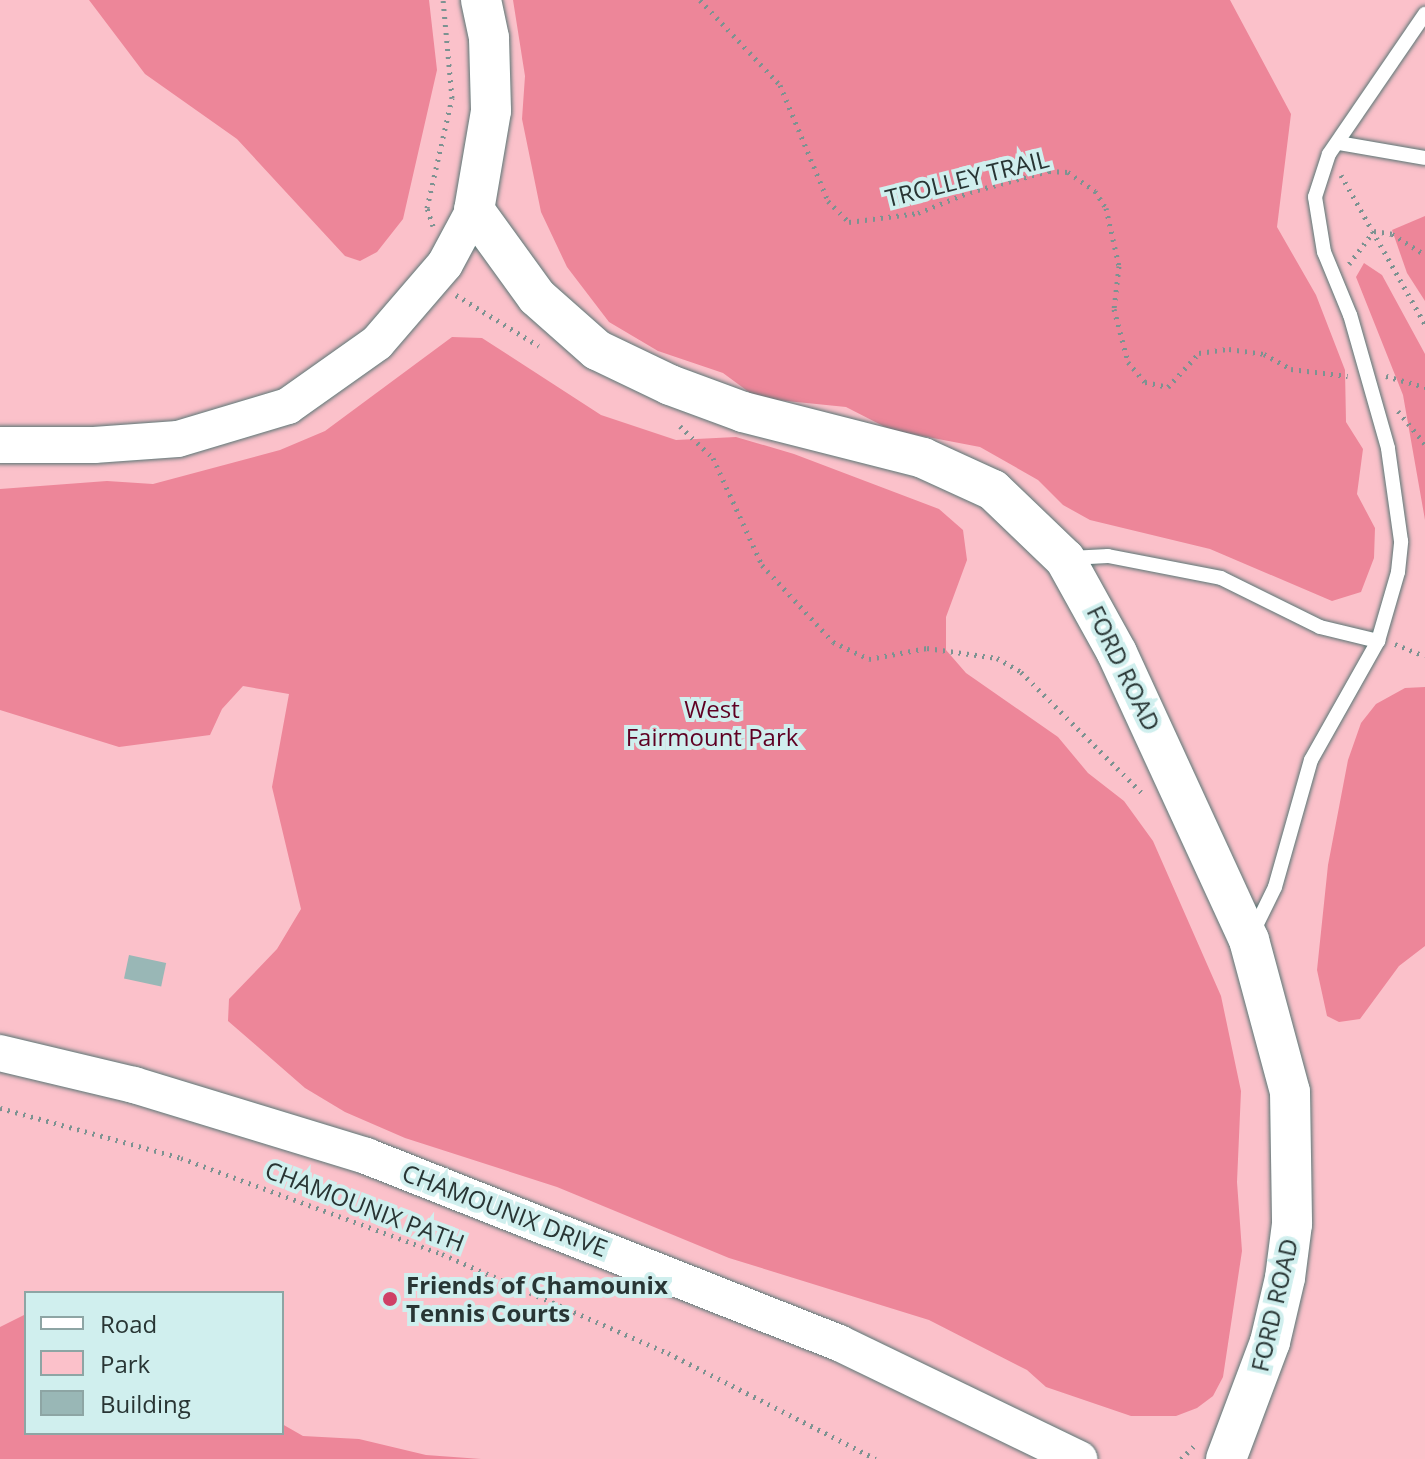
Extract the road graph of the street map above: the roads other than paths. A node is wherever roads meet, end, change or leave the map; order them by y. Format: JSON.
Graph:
{"nodes":[{"id":1,"x":481,"y":0,"type":"edge"},
{"id":2,"x":1425,"y":14,"type":"edge"},
{"id":3,"x":1334,"y":149,"type":"junction"},
{"id":4,"x":1425,"y":158,"type":"edge"},
{"id":5,"x":474,"y":210,"type":"junction"},
{"id":6,"x":0,"y":445,"type":"edge"},
{"id":7,"x":1065,"y":559,"type":"junction"},
{"id":8,"x":1378,"y":641,"type":"junction"},
{"id":9,"x":1249,"y":940,"type":"junction"},
{"id":10,"x":0,"y":1053,"type":"edge"},
{"id":11,"x":1213,"y":1447,"type":"edge"},
{"id":12,"x":1079,"y":1459,"type":"edge"}],
"edges":[{"from":1,"to":5,"type":"main road"},
{"from":2,"to":3,"type":"lane"},
{"from":3,"to":4,"type":"lane"},
{"from":3,"to":8,"type":"lane"},
{"from":5,"to":6,"type":"street"},
{"from":5,"to":7,"type":"main road","name":"FORD ROAD"},
{"from":7,"to":8,"type":"lane"},
{"from":7,"to":9,"type":"main road","name":"FORD ROAD"},
{"from":8,"to":9,"type":"lane"},
{"from":9,"to":11,"type":"main road","name":"FORD ROAD"},
{"from":10,"to":12,"type":"street","name":"CHAMOUNIX DRIVE"}]}
